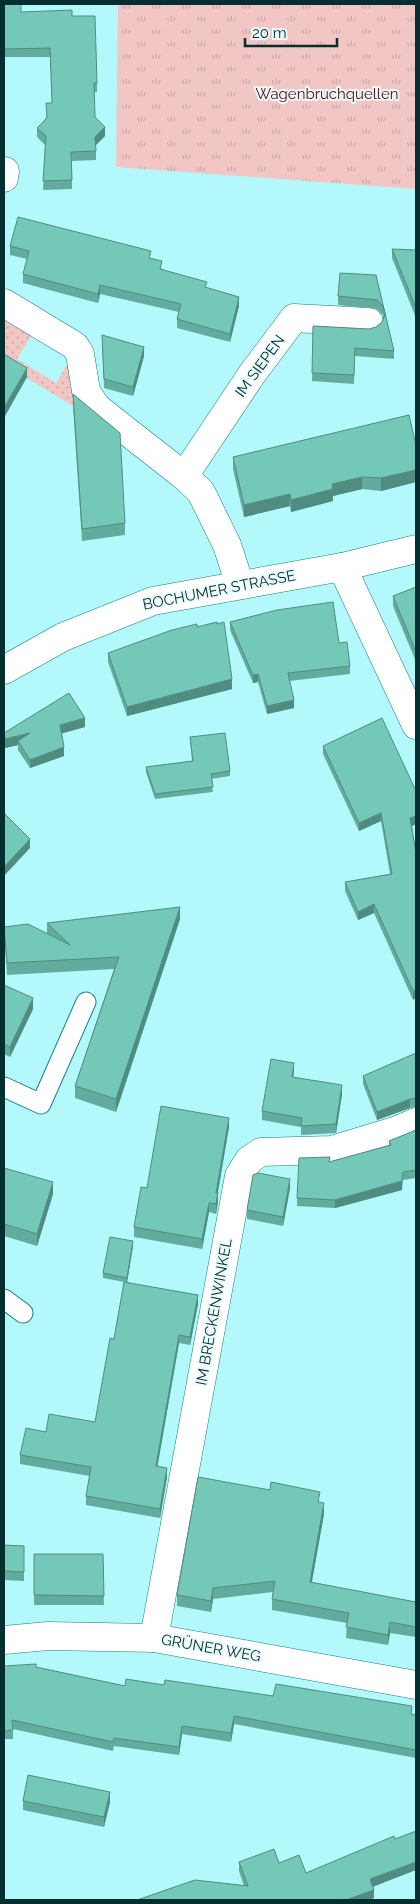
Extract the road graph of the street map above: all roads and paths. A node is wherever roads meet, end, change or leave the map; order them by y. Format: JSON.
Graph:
{"nodes":[{"id":1,"x":4,"y":303,"type":"edge"},
{"id":2,"x":369,"y":322,"type":"dead end"},
{"id":3,"x":184,"y":476,"type":"junction"},
{"id":4,"x":416,"y":549,"type":"edge"},
{"id":5,"x":342,"y":567,"type":"junction"},
{"id":6,"x":240,"y":584,"type":"junction"},
{"id":7,"x":4,"y":670,"type":"edge"},
{"id":8,"x":416,"y":724,"type":"edge"},
{"id":9,"x":86,"y":1002,"type":"dead end"},
{"id":10,"x":4,"y":1087,"type":"edge"},
{"id":11,"x":416,"y":1122,"type":"edge"},
{"id":12,"x":4,"y":1299,"type":"edge"},
{"id":13,"x":23,"y":1313,"type":"dead end"},
{"id":14,"x":154,"y":1638,"type":"junction"},
{"id":15,"x":4,"y":1640,"type":"edge"},
{"id":16,"x":416,"y":1685,"type":"edge"}],
"edges":[{"from":1,"to":3,"type":"street"},
{"from":2,"to":3,"type":"street","name":"IM SIEPEN"},
{"from":3,"to":6,"type":"street"},
{"from":4,"to":5,"type":"street","name":"BOCHUMER STRASSE"},
{"from":5,"to":6,"type":"street","name":"BOCHUMER STRASSE"},
{"from":5,"to":8,"type":"street"},
{"from":6,"to":7,"type":"street","name":"BOCHUMER STRASSE"},
{"from":9,"to":10,"type":"lane"},
{"from":11,"to":14,"type":"street","name":"IM BRECKENWINKEL"},
{"from":12,"to":13,"type":"lane"},
{"from":14,"to":15,"type":"street","name":"GRÜNER WEG"},
{"from":14,"to":16,"type":"street","name":"GRÜNER WEG"}]}
